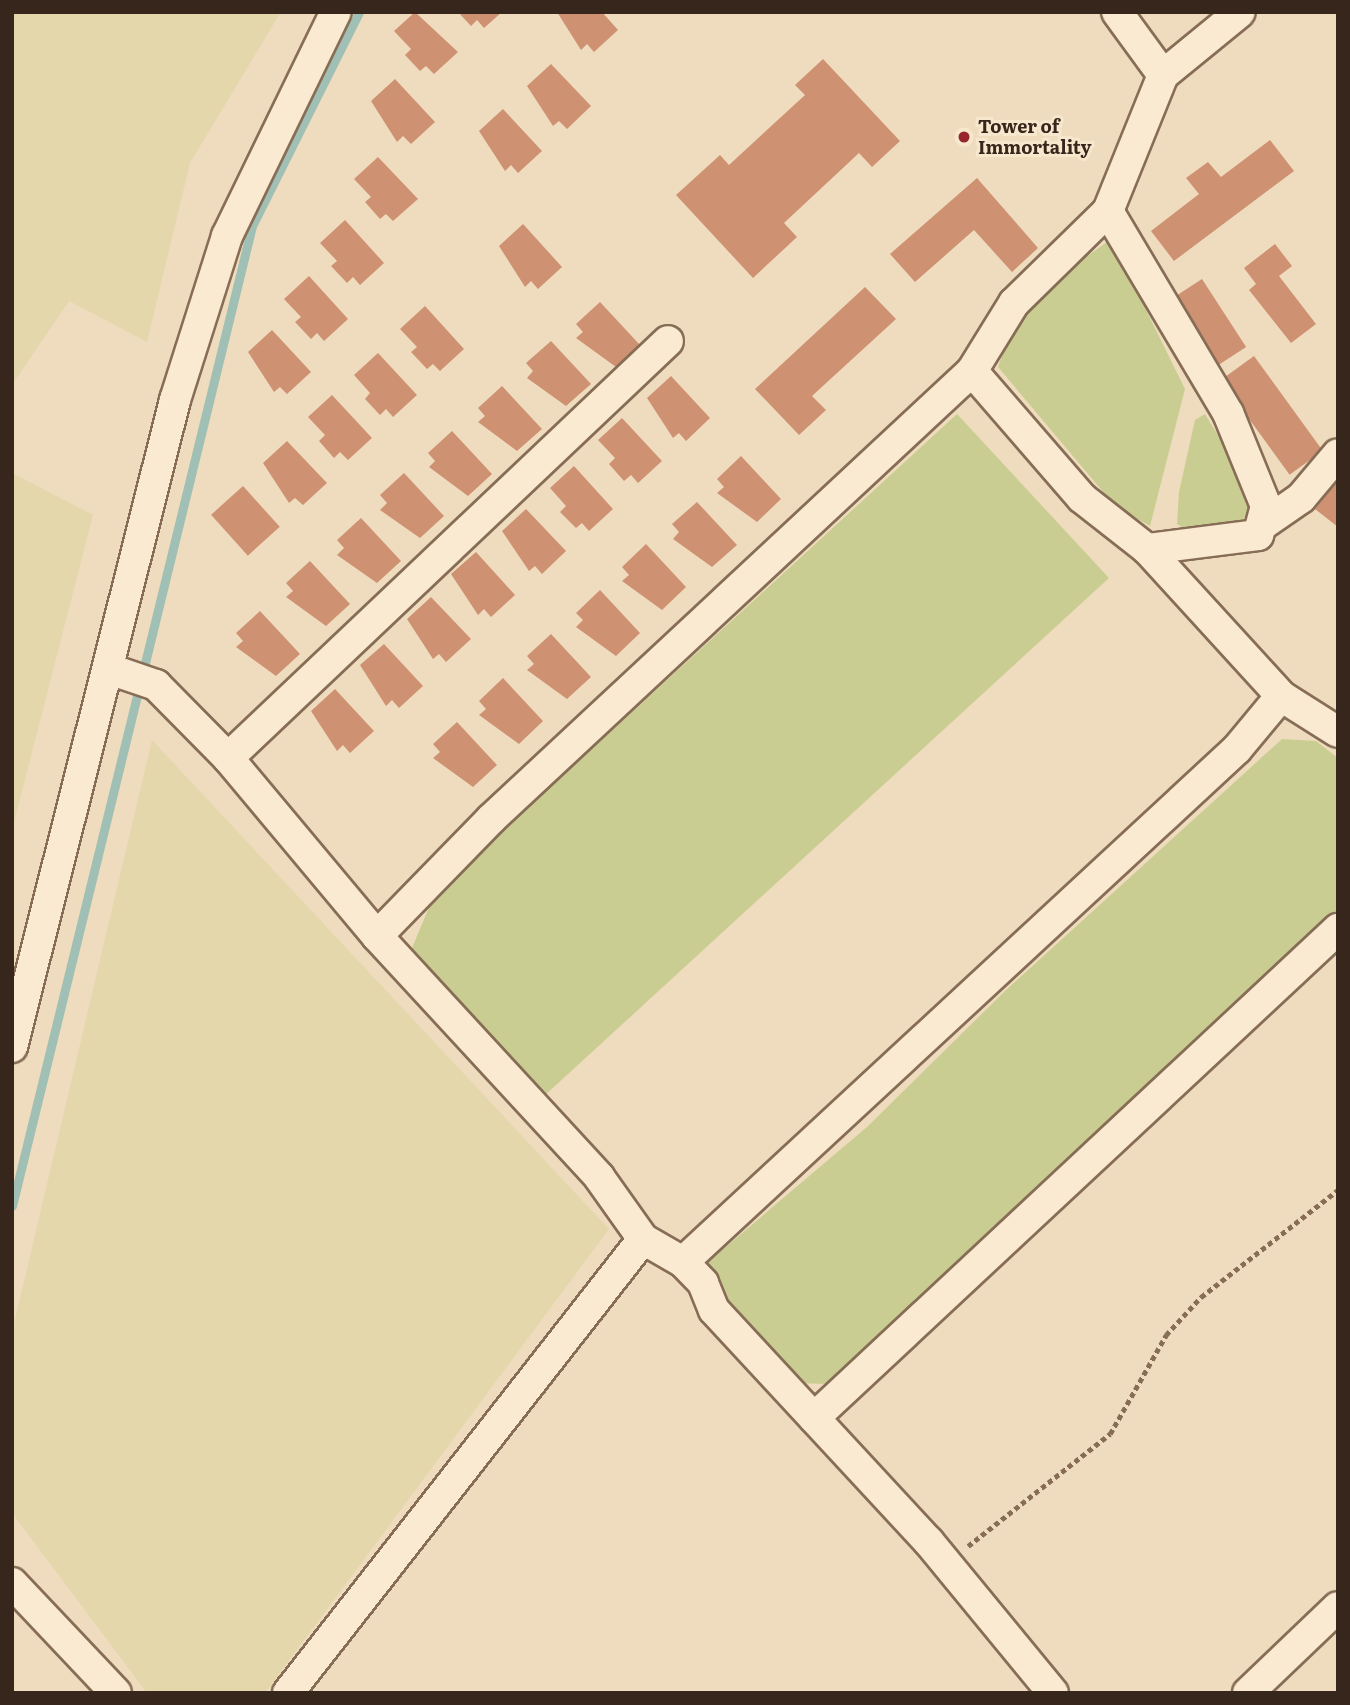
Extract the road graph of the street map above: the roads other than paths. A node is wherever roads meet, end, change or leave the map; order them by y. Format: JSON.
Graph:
{"nodes":[{"id":1,"x":336,"y":12,"type":"edge"},
{"id":2,"x":1117,"y":12,"type":"edge"},
{"id":3,"x":1240,"y":12,"type":"edge"},
{"id":4,"x":1163,"y":75,"type":"junction"},
{"id":5,"x":1108,"y":211,"type":"junction"},
{"id":6,"x":668,"y":341,"type":"dead end"},
{"id":7,"x":972,"y":371,"type":"junction"},
{"id":8,"x":1338,"y":454,"type":"edge"},
{"id":9,"x":1265,"y":523,"type":"junction"},
{"id":10,"x":1147,"y":549,"type":"junction"},
{"id":11,"x":115,"y":671,"type":"junction"},
{"id":12,"x":1281,"y":696,"type":"junction"},
{"id":13,"x":1338,"y":732,"type":"edge"},
{"id":14,"x":228,"y":758,"type":"junction"},
{"id":15,"x":1338,"y":929,"type":"edge"},
{"id":16,"x":377,"y":936,"type":"junction"},
{"id":17,"x":12,"y":1046,"type":"edge"},
{"id":18,"x":643,"y":1239,"type":"junction"},
{"id":19,"x":684,"y":1262,"type":"junction"},
{"id":20,"x":814,"y":1418,"type":"junction"},
{"id":21,"x":12,"y":1583,"type":"edge"},
{"id":22,"x":1338,"y":1607,"type":"edge"},
{"id":23,"x":116,"y":1693,"type":"edge"},
{"id":24,"x":288,"y":1693,"type":"edge"},
{"id":25,"x":1053,"y":1693,"type":"edge"},
{"id":26,"x":1248,"y":1693,"type":"edge"}],
"edges":[{"from":1,"to":11,"type":"street"},
{"from":2,"to":4,"type":"street"},
{"from":3,"to":4,"type":"street"},
{"from":4,"to":5,"type":"street"},
{"from":5,"to":7,"type":"street"},
{"from":5,"to":9,"type":"street"},
{"from":6,"to":14,"type":"street"},
{"from":7,"to":10,"type":"street"},
{"from":7,"to":16,"type":"street"},
{"from":8,"to":9,"type":"street"},
{"from":9,"to":10,"type":"street"},
{"from":10,"to":12,"type":"street"},
{"from":11,"to":14,"type":"street"},
{"from":11,"to":17,"type":"street"},
{"from":12,"to":13,"type":"street"},
{"from":12,"to":19,"type":"street"},
{"from":14,"to":16,"type":"street"},
{"from":15,"to":20,"type":"street"},
{"from":16,"to":18,"type":"street"},
{"from":18,"to":19,"type":"street"},
{"from":18,"to":24,"type":"street"},
{"from":19,"to":20,"type":"street"},
{"from":20,"to":25,"type":"street"},
{"from":21,"to":23,"type":"street"},
{"from":22,"to":26,"type":"street"}]}
